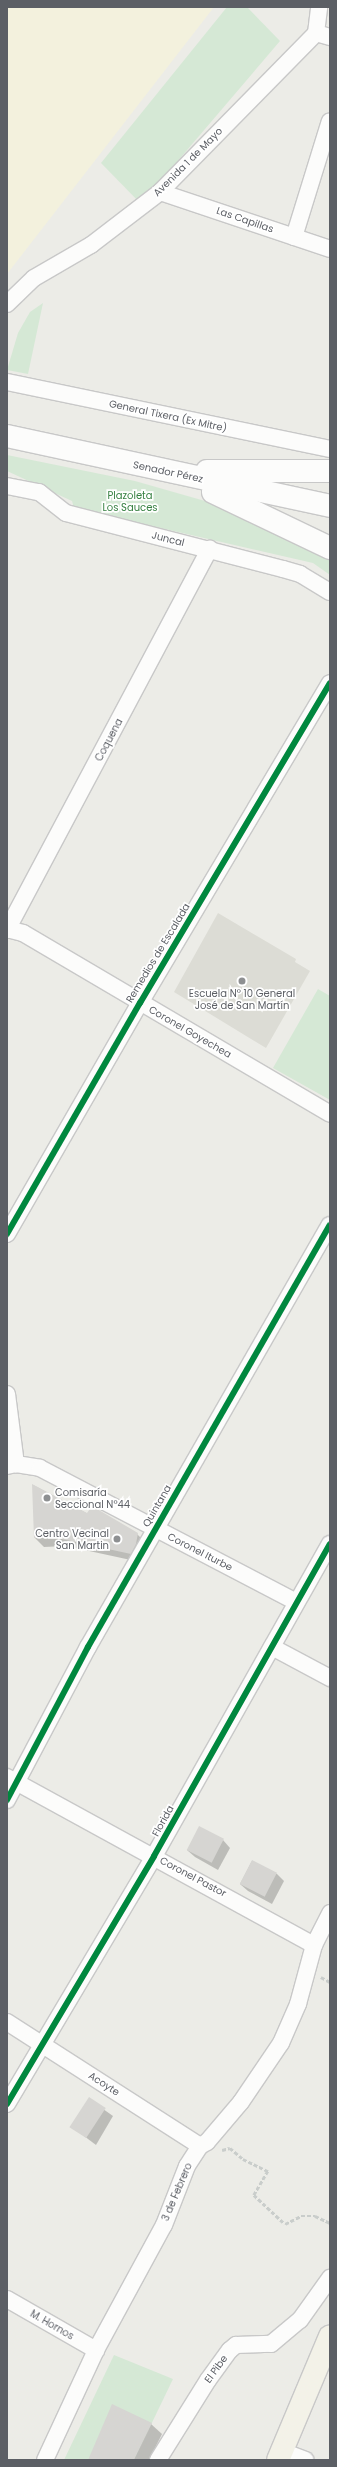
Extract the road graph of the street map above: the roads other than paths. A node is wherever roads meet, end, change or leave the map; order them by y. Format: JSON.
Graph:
{"nodes":[{"id":1,"x":319,"y":7,"type":"edge"},
{"id":2,"x":323,"y":35,"type":"edge"},
{"id":3,"x":330,"y":121,"type":"edge"},
{"id":4,"x":160,"y":192,"type":"junction"},
{"id":5,"x":294,"y":237,"type":"junction"},
{"id":6,"x":330,"y":249,"type":"edge"},
{"id":7,"x":7,"y":304,"type":"edge"},
{"id":8,"x":7,"y":382,"type":"edge"},
{"id":9,"x":7,"y":436,"type":"edge"},
{"id":10,"x":330,"y":449,"type":"edge"},
{"id":11,"x":160,"y":471,"type":"junction"},
{"id":12,"x":330,"y":471,"type":"edge"},
{"id":13,"x":7,"y":486,"type":"edge"},
{"id":14,"x":330,"y":506,"type":"edge"},
{"id":15,"x":330,"y":548,"type":"edge"},
{"id":16,"x":210,"y":550,"type":"junction"},
{"id":17,"x":330,"y":592,"type":"edge"},
{"id":18,"x":330,"y":683,"type":"edge"},
{"id":19,"x":7,"y":930,"type":"edge"},
{"id":20,"x":140,"y":1003,"type":"junction"},
{"id":21,"x":330,"y":1114,"type":"edge"},
{"id":22,"x":330,"y":1224,"type":"edge"},
{"id":23,"x":7,"y":1234,"type":"edge"},
{"id":24,"x":7,"y":1394,"type":"edge"},
{"id":25,"x":11,"y":1465,"type":"edge"},
{"id":26,"x":155,"y":1528,"type":"junction"},
{"id":27,"x":330,"y":1544,"type":"edge"},
{"id":28,"x":296,"y":1602,"type":"junction"},
{"id":29,"x":272,"y":1647,"type":"junction"},
{"id":30,"x":330,"y":1678,"type":"edge"},
{"id":31,"x":12,"y":1780,"type":"edge"},
{"id":32,"x":7,"y":1800,"type":"edge"},
{"id":33,"x":154,"y":1856,"type":"junction"},
{"id":34,"x":330,"y":1913,"type":"edge"},
{"id":35,"x":314,"y":1945,"type":"junction"},
{"id":36,"x":7,"y":2022,"type":"edge"},
{"id":37,"x":43,"y":2044,"type":"junction"},
{"id":38,"x":7,"y":2104,"type":"edge"},
{"id":39,"x":200,"y":2146,"type":"junction"},
{"id":40,"x":330,"y":2278,"type":"edge"},
{"id":41,"x":7,"y":2299,"type":"edge"},
{"id":42,"x":330,"y":2336,"type":"edge"},
{"id":43,"x":96,"y":2350,"type":"junction"},
{"id":44,"x":280,"y":2455,"type":"edge"},
{"id":45,"x":45,"y":2460,"type":"edge"},
{"id":46,"x":158,"y":2460,"type":"edge"},
{"id":47,"x":305,"y":2460,"type":"edge"}],
"edges":[{"from":1,"to":2,"type":"street","name":"Avenida 1 de Mayo"},
{"from":2,"to":4,"type":"street","name":"Avenida 1 de Mayo"},
{"from":3,"to":5,"type":"street"},
{"from":4,"to":5,"type":"street","name":"Las Capillas"},
{"from":4,"to":7,"type":"street","name":"Avenida 1 de Mayo"},
{"from":5,"to":6,"type":"street","name":"Las Capillas"},
{"from":8,"to":10,"type":"street","name":"General Tixera (Ex Mitre)"},
{"from":9,"to":11,"type":"main road","name":"Senador Pérez"},
{"from":11,"to":12,"type":"main road"},
{"from":11,"to":14,"type":"main road","name":"Senador Pérez"},
{"from":11,"to":15,"type":"main road"},
{"from":13,"to":16,"type":"street","name":"Juncal"},
{"from":16,"to":17,"type":"street","name":"Juncal"},
{"from":16,"to":19,"type":"street","name":"Coquena"},
{"from":18,"to":20,"type":"street","name":"Remedios de Escalada"},
{"from":19,"to":20,"type":"street","name":"Coronel Goyechea"},
{"from":20,"to":21,"type":"street","name":"Coronel Goyechea"},
{"from":20,"to":23,"type":"street","name":"Remedios de Escalada"},
{"from":22,"to":26,"type":"street","name":"Quintana"},
{"from":24,"to":25,"type":"street"},
{"from":25,"to":26,"type":"street","name":"Coronel Iturbe"},
{"from":26,"to":28,"type":"street","name":"Coronel Iturbe"},
{"from":26,"to":31,"type":"street","name":"Quintana"},
{"from":27,"to":28,"type":"street","name":"Florida"},
{"from":28,"to":29,"type":"street","name":"Florida"},
{"from":29,"to":30,"type":"street"},
{"from":29,"to":33,"type":"street","name":"Florida"},
{"from":31,"to":32,"type":"street","name":"Quintana"},
{"from":31,"to":33,"type":"street","name":"Coronel Pastor"},
{"from":33,"to":35,"type":"street","name":"Coronel Pastor"},
{"from":33,"to":37,"type":"street","name":"Florida"},
{"from":34,"to":35,"type":"street","name":"3 de Febrero"},
{"from":35,"to":39,"type":"street","name":"3 de Febrero"},
{"from":36,"to":37,"type":"street","name":"Acoyte"},
{"from":37,"to":38,"type":"street","name":"Florida"},
{"from":37,"to":39,"type":"street","name":"Acoyte"},
{"from":39,"to":43,"type":"street","name":"3 de Febrero"},
{"from":40,"to":46,"type":"street","name":"El Pibe"},
{"from":41,"to":43,"type":"street","name":"M. Hornos"},
{"from":42,"to":44,"type":"main road"},
{"from":43,"to":45,"type":"street","name":"3 de Febrero"},
{"from":44,"to":47,"type":"street"}]}
